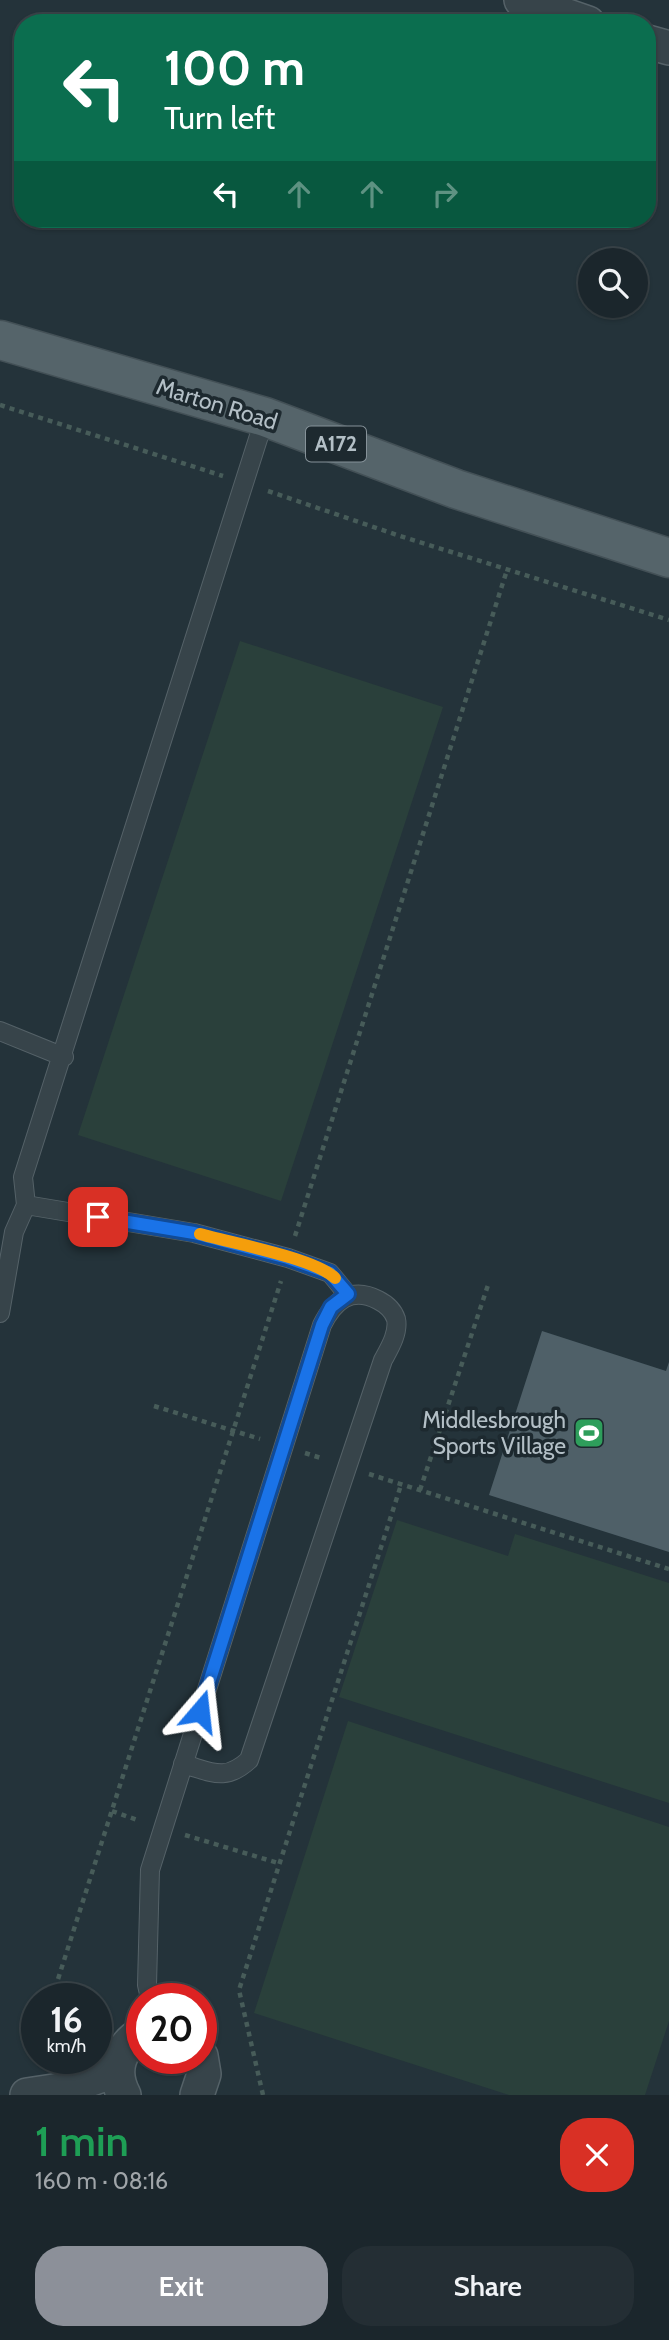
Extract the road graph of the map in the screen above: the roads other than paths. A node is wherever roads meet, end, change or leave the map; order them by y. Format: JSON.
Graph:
{"nodes":[{"id":1,"x":521,"y":0,"type":"edge"},
{"id":2,"x":562,"y":14,"type":"edge"},
{"id":3,"x":0,"y":340,"type":"edge"},
{"id":4,"x":265,"y":417,"type":"junction"},
{"id":5,"x":669,"y":558,"type":"edge"},
{"id":6,"x":0,"y":1031,"type":"edge"},
{"id":7,"x":64,"y":1057,"type":"junction"},
{"id":8,"x":26,"y":1205,"type":"junction"},
{"id":9,"x":348,"y":1294,"type":"junction"},
{"id":10,"x":0,"y":1313,"type":"edge"},
{"id":11,"x":183,"y":1764,"type":"junction"},
{"id":12,"x":147,"y":1983,"type":"edge"},
{"id":13,"x":126,"y":2047,"type":"edge"},
{"id":14,"x":204,"y":2074,"type":"edge"},
{"id":15,"x":120,"y":2083,"type":"edge"},
{"id":16,"x":27,"y":2095,"type":"edge"},
{"id":17,"x":197,"y":2095,"type":"edge"}],
"edges":[{"from":1,"to":2,"type":"street"},
{"from":3,"to":4,"type":"main road","name":"Marton Road","number":"A172"},
{"from":4,"to":5,"type":"main road","name":"Marton Road","number":"A172"},
{"from":4,"to":7,"type":"lane"},
{"from":6,"to":7,"type":"lane"},
{"from":7,"to":8,"type":"lane"},
{"from":8,"to":9,"type":"lane"},
{"from":8,"to":10,"type":"lane"},
{"from":9,"to":11,"type":"lane"},
{"from":9,"to":11,"type":"lane"},
{"from":11,"to":12,"type":"lane"},
{"from":13,"to":15,"type":"street"},
{"from":14,"to":17,"type":"street"},
{"from":15,"to":16,"type":"street"}]}
